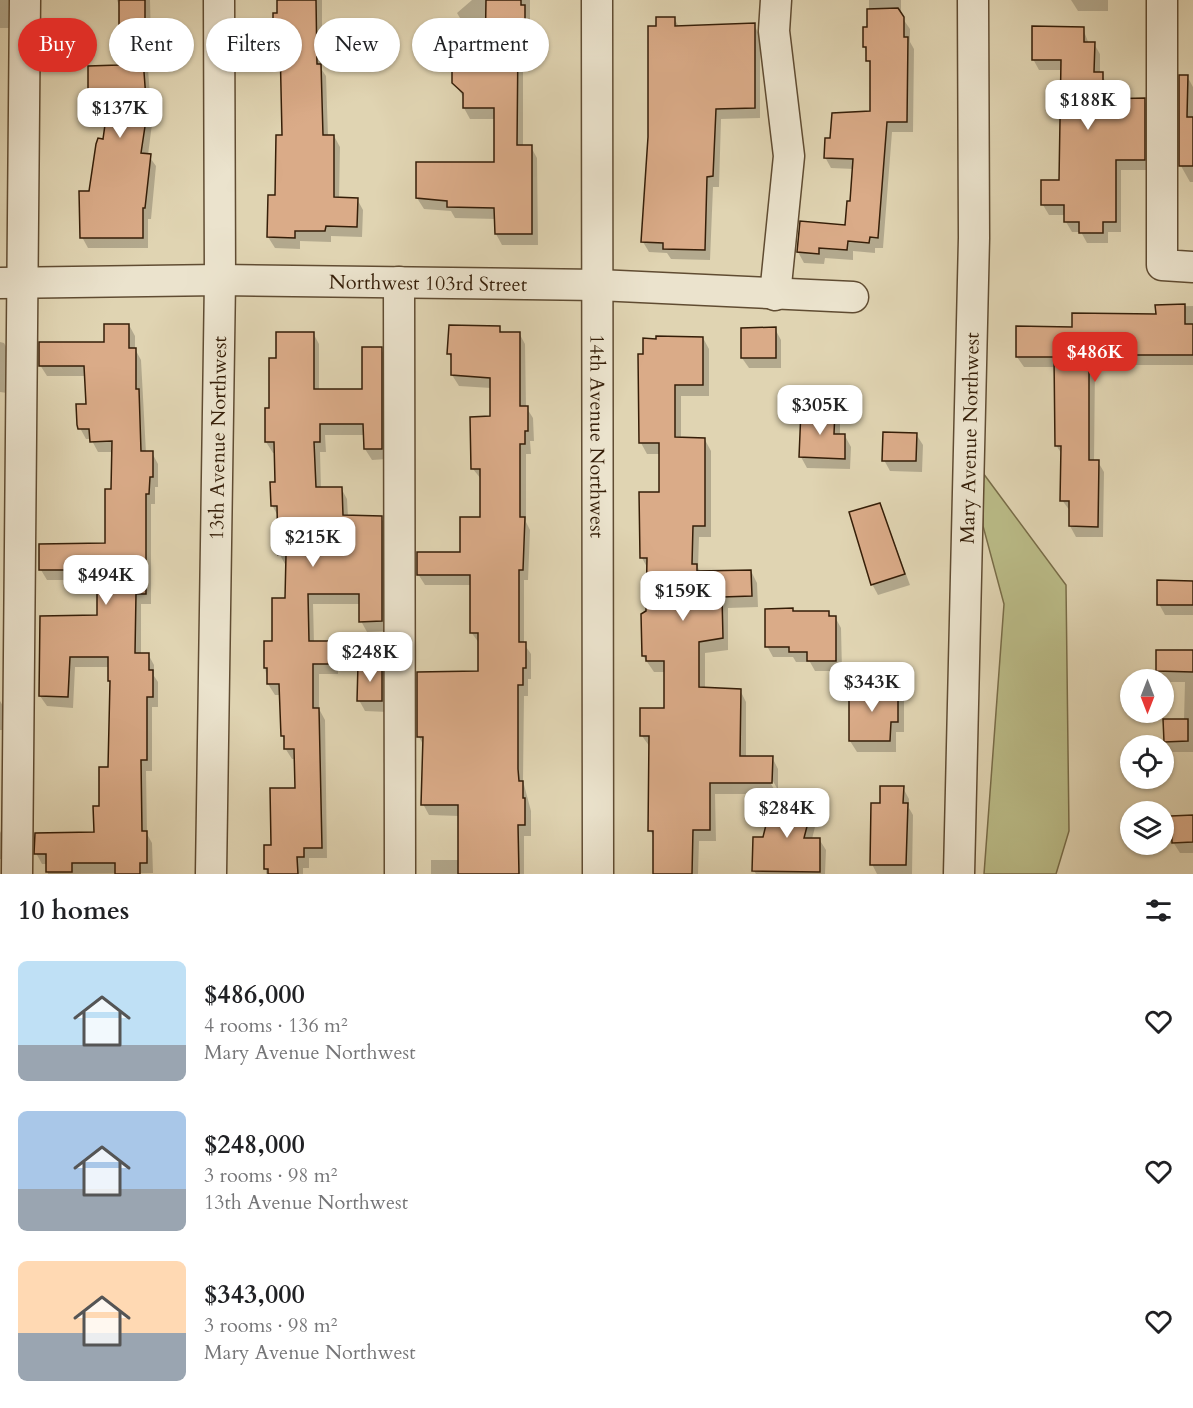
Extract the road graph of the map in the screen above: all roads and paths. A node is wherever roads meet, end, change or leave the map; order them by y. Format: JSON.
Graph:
{"nodes":[{"id":1,"x":25,"y":0,"type":"edge"},
{"id":2,"x":219,"y":0,"type":"edge"},
{"id":3,"x":597,"y":0,"type":"edge"},
{"id":4,"x":776,"y":0,"type":"edge"},
{"id":5,"x":973,"y":0,"type":"edge"},
{"id":6,"x":1162,"y":0,"type":"edge"},
{"id":7,"x":1193,"y":267,"type":"edge"},
{"id":8,"x":220,"y":280,"type":"junction"},
{"id":9,"x":399,"y":282,"type":"junction"},
{"id":10,"x":11,"y":283,"type":"edge"},
{"id":11,"x":598,"y":285,"type":"junction"},
{"id":12,"x":775,"y":295,"type":"junction"},
{"id":13,"x":853,"y":297,"type":"dead end"},
{"id":14,"x":17,"y":874,"type":"edge"},
{"id":15,"x":211,"y":874,"type":"edge"},
{"id":16,"x":399,"y":874,"type":"edge"},
{"id":17,"x":598,"y":874,"type":"edge"},
{"id":18,"x":959,"y":874,"type":"edge"}],
"edges":[{"from":1,"to":10,"type":"street"},
{"from":2,"to":8,"type":"street","name":"13th Avenue Northwest"},
{"from":3,"to":11,"type":"street","name":"14th Avenue Northwest"},
{"from":4,"to":12,"type":"street"},
{"from":5,"to":18,"type":"street","name":"Mary Avenue Northwest"},
{"from":6,"to":7,"type":"street"},
{"from":8,"to":9,"type":"street","name":"Northwest 103rd Street"},
{"from":8,"to":10,"type":"street","name":"Northwest 103rd Street"},
{"from":8,"to":15,"type":"street","name":"13th Avenue Northwest"},
{"from":9,"to":11,"type":"street","name":"Northwest 103rd Street"},
{"from":9,"to":16,"type":"street"},
{"from":10,"to":14,"type":"street"},
{"from":11,"to":12,"type":"street","name":"Northwest 103rd Street"},
{"from":11,"to":17,"type":"street","name":"14th Avenue Northwest"},
{"from":12,"to":13,"type":"street","name":"Northwest 103rd Street"}]}
